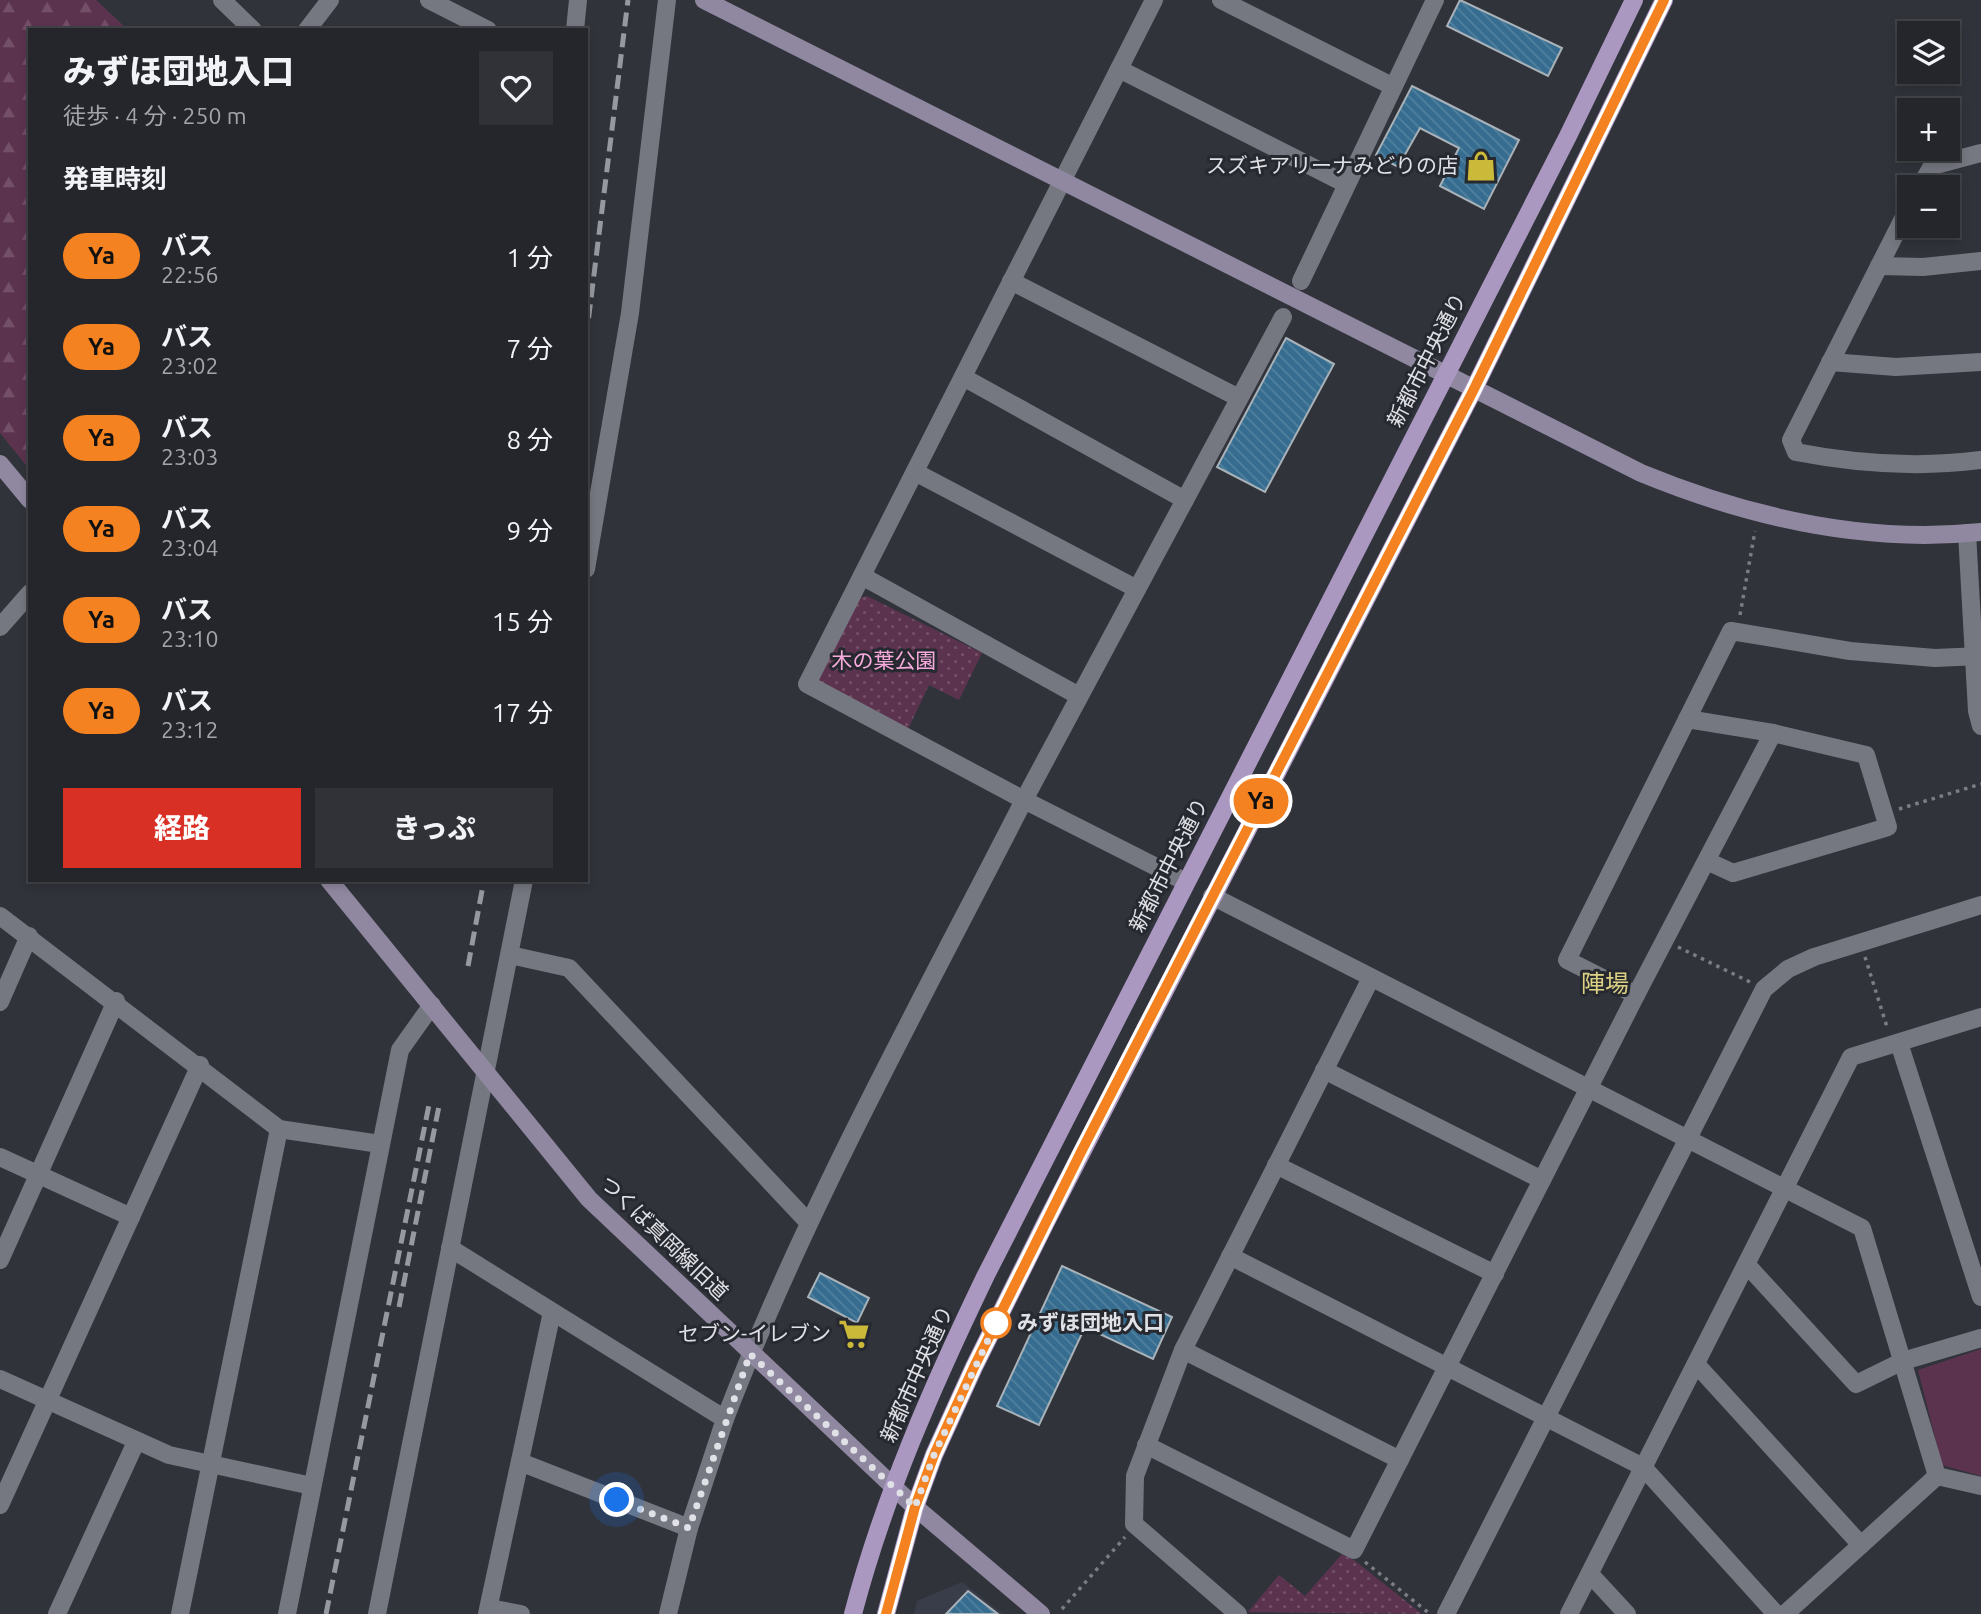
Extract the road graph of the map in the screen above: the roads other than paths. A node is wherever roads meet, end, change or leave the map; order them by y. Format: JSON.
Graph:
{"nodes":[{"id":1,"x":222,"y":0,"type":"edge"},
{"id":2,"x":330,"y":0,"type":"edge"},
{"id":3,"x":429,"y":0,"type":"edge"},
{"id":4,"x":579,"y":0,"type":"edge"},
{"id":5,"x":667,"y":0,"type":"edge"},
{"id":6,"x":704,"y":0,"type":"edge"},
{"id":7,"x":1154,"y":0,"type":"edge"},
{"id":8,"x":1221,"y":0,"type":"edge"},
{"id":9,"x":1435,"y":0,"type":"edge"},
{"id":10,"x":1634,"y":0,"type":"edge"},
{"id":11,"x":1664,"y":0,"type":"edge"},
{"id":12,"x":251,"y":28,"type":"edge"},
{"id":13,"x":309,"y":28,"type":"edge"},
{"id":14,"x":481,"y":28,"type":"edge"},
{"id":15,"x":575,"y":28,"type":"edge"},
{"id":16,"x":1119,"y":69,"type":"junction"},
{"id":17,"x":1392,"y":86,"type":"junction"},
{"id":18,"x":1981,"y":153,"type":"edge"},
{"id":19,"x":1927,"y":175,"type":"edge"},
{"id":20,"x":1062,"y":181,"type":"junction"},
{"id":21,"x":1346,"y":184,"type":"junction"},
{"id":22,"x":1897,"y":231,"type":"edge"},
{"id":23,"x":1981,"y":261,"type":"edge"},
{"id":24,"x":1879,"y":267,"type":"junction"},
{"id":25,"x":1011,"y":281,"type":"junction"},
{"id":26,"x":1301,"y":281,"type":"dead end"},
{"id":27,"x":1283,"y":317,"type":"dead end"},
{"id":28,"x":1830,"y":362,"type":"junction"},
{"id":29,"x":1981,"y":362,"type":"edge"},
{"id":30,"x":1444,"y":376,"type":"junction"},
{"id":31,"x":962,"y":377,"type":"junction"},
{"id":32,"x":1473,"y":391,"type":"junction"},
{"id":33,"x":1240,"y":398,"type":"junction"},
{"id":34,"x":1981,"y":460,"type":"edge"},
{"id":35,"x":0,"y":464,"type":"edge"},
{"id":36,"x":915,"y":472,"type":"junction"},
{"id":37,"x":28,"y":498,"type":"edge"},
{"id":38,"x":1185,"y":500,"type":"junction"},
{"id":39,"x":1974,"y":533,"type":"edge"},
{"id":40,"x":588,"y":557,"type":"edge"},
{"id":41,"x":862,"y":576,"type":"junction"},
{"id":42,"x":1137,"y":589,"type":"junction"},
{"id":43,"x":28,"y":595,"type":"edge"},
{"id":44,"x":0,"y":627,"type":"edge"},
{"id":45,"x":1977,"y":657,"type":"edge"},
{"id":46,"x":1079,"y":696,"type":"junction"},
{"id":47,"x":1687,"y":719,"type":"junction"},
{"id":48,"x":1981,"y":726,"type":"edge"},
{"id":49,"x":1773,"y":733,"type":"junction"},
{"id":50,"x":1024,"y":800,"type":"junction"},
{"id":51,"x":1707,"y":861,"type":"junction"},
{"id":52,"x":332,"y":882,"type":"edge"},
{"id":53,"x":524,"y":882,"type":"edge"},
{"id":54,"x":1186,"y":882,"type":"junction"},
{"id":55,"x":1212,"y":896,"type":"junction"},
{"id":56,"x":1981,"y":905,"type":"edge"},
{"id":57,"x":0,"y":915,"type":"edge"},
{"id":58,"x":29,"y":936,"type":"junction"},
{"id":59,"x":510,"y":955,"type":"junction"},
{"id":60,"x":1371,"y":978,"type":"junction"},
{"id":61,"x":1636,"y":995,"type":"junction"},
{"id":62,"x":0,"y":1002,"type":"edge"},
{"id":63,"x":116,"y":1002,"type":"junction"},
{"id":64,"x":432,"y":1005,"type":"junction"},
{"id":65,"x":1981,"y":1017,"type":"edge"},
{"id":66,"x":1896,"y":1044,"type":"junction"},
{"id":67,"x":200,"y":1065,"type":"junction"},
{"id":68,"x":1324,"y":1070,"type":"junction"},
{"id":69,"x":487,"y":1073,"type":"junction"},
{"id":70,"x":1590,"y":1088,"type":"junction"},
{"id":71,"x":279,"y":1129,"type":"junction"},
{"id":72,"x":1687,"y":1139,"type":"junction"},
{"id":73,"x":380,"y":1144,"type":"junction"},
{"id":74,"x":0,"y":1157,"type":"edge"},
{"id":75,"x":1276,"y":1165,"type":"junction"},
{"id":76,"x":38,"y":1174,"type":"junction"},
{"id":77,"x":1542,"y":1181,"type":"junction"},
{"id":78,"x":1785,"y":1189,"type":"junction"},
{"id":79,"x":131,"y":1217,"type":"junction"},
{"id":80,"x":809,"y":1223,"type":"junction"},
{"id":81,"x":450,"y":1248,"type":"junction"},
{"id":82,"x":1230,"y":1256,"type":"junction"},
{"id":83,"x":0,"y":1260,"type":"edge"},
{"id":84,"x":1747,"y":1265,"type":"junction"},
{"id":85,"x":1495,"y":1274,"type":"junction"},
{"id":86,"x":1981,"y":1297,"type":"edge"},
{"id":87,"x":552,"y":1312,"type":"junction"},
{"id":88,"x":1981,"y":1338,"type":"edge"},
{"id":89,"x":1182,"y":1350,"type":"junction"},
{"id":90,"x":750,"y":1354,"type":"junction"},
{"id":91,"x":1903,"y":1361,"type":"junction"},
{"id":92,"x":1696,"y":1364,"type":"junction"},
{"id":93,"x":1447,"y":1368,"type":"junction"},
{"id":94,"x":0,"y":1379,"type":"edge"},
{"id":95,"x":47,"y":1401,"type":"junction"},
{"id":96,"x":1545,"y":1418,"type":"junction"},
{"id":97,"x":725,"y":1419,"type":"junction"},
{"id":98,"x":136,"y":1441,"type":"junction"},
{"id":99,"x":1146,"y":1445,"type":"junction"},
{"id":100,"x":1400,"y":1460,"type":"junction"},
{"id":101,"x":520,"y":1462,"type":"junction"},
{"id":102,"x":210,"y":1464,"type":"junction"},
{"id":103,"x":1643,"y":1468,"type":"junction"},
{"id":104,"x":1937,"y":1476,"type":"junction"},
{"id":105,"x":312,"y":1486,"type":"junction"},
{"id":106,"x":893,"y":1486,"type":"junction"},
{"id":107,"x":1981,"y":1486,"type":"edge"},
{"id":108,"x":0,"y":1505,"type":"edge"},
{"id":109,"x":915,"y":1507,"type":"junction"},
{"id":110,"x":689,"y":1528,"type":"junction"},
{"id":111,"x":1861,"y":1545,"type":"junction"},
{"id":112,"x":1590,"y":1574,"type":"junction"},
{"id":113,"x":488,"y":1611,"type":"edge"},
{"id":114,"x":57,"y":1614,"type":"edge"},
{"id":115,"x":180,"y":1614,"type":"edge"},
{"id":116,"x":287,"y":1614,"type":"edge"},
{"id":117,"x":377,"y":1614,"type":"edge"},
{"id":118,"x":521,"y":1614,"type":"edge"},
{"id":119,"x":667,"y":1614,"type":"edge"},
{"id":120,"x":853,"y":1614,"type":"edge"},
{"id":121,"x":886,"y":1614,"type":"edge"},
{"id":122,"x":1041,"y":1614,"type":"edge"},
{"id":123,"x":1238,"y":1614,"type":"edge"},
{"id":124,"x":1446,"y":1614,"type":"edge"},
{"id":125,"x":1569,"y":1614,"type":"edge"},
{"id":126,"x":1627,"y":1614,"type":"edge"},
{"id":127,"x":1776,"y":1614,"type":"edge"},
{"id":128,"x":1784,"y":1614,"type":"edge"}],
"edges":[{"from":1,"to":12,"type":"street"},
{"from":2,"to":13,"type":"street"},
{"from":3,"to":14,"type":"street"},
{"from":4,"to":15,"type":"street"},
{"from":5,"to":40,"type":"street"},
{"from":6,"to":20,"type":"street"},
{"from":7,"to":16,"type":"street"},
{"from":8,"to":17,"type":"street"},
{"from":9,"to":17,"type":"street"},
{"from":10,"to":30,"type":"main road","name":"新都市中央通り"},
{"from":11,"to":32,"type":"main road"},
{"from":16,"to":20,"type":"street"},
{"from":16,"to":21,"type":"street"},
{"from":17,"to":21,"type":"street"},
{"from":18,"to":19,"type":"street"},
{"from":20,"to":25,"type":"street"},
{"from":20,"to":30,"type":"street"},
{"from":21,"to":26,"type":"street"},
{"from":22,"to":24,"type":"street"},
{"from":23,"to":24,"type":"street"},
{"from":24,"to":28,"type":"street"},
{"from":25,"to":31,"type":"street"},
{"from":25,"to":33,"type":"street"},
{"from":27,"to":33,"type":"street"},
{"from":28,"to":29,"type":"street"},
{"from":28,"to":34,"type":"street"},
{"from":30,"to":32,"type":"street"},
{"from":30,"to":54,"type":"main road","name":"新都市中央通り"},
{"from":31,"to":36,"type":"street"},
{"from":31,"to":38,"type":"street"},
{"from":32,"to":39,"type":"street"},
{"from":32,"to":55,"type":"main road"},
{"from":33,"to":38,"type":"street"},
{"from":35,"to":37,"type":"street"},
{"from":36,"to":41,"type":"street"},
{"from":36,"to":42,"type":"street"},
{"from":38,"to":42,"type":"street"},
{"from":39,"to":45,"type":"street"},
{"from":41,"to":46,"type":"street"},
{"from":41,"to":50,"type":"street"},
{"from":42,"to":46,"type":"street"},
{"from":43,"to":44,"type":"street"},
{"from":45,"to":47,"type":"street"},
{"from":45,"to":48,"type":"street"},
{"from":46,"to":50,"type":"street"},
{"from":47,"to":49,"type":"street"},
{"from":47,"to":61,"type":"street"},
{"from":49,"to":51,"type":"street"},
{"from":49,"to":51,"type":"street"},
{"from":50,"to":54,"type":"street"},
{"from":50,"to":80,"type":"street"},
{"from":51,"to":61,"type":"street"},
{"from":52,"to":64,"type":"street","name":"つくば真岡線旧道"},
{"from":53,"to":59,"type":"street"},
{"from":54,"to":106,"type":"main road","name":"新都市中央通り"},
{"from":55,"to":60,"type":"street"},
{"from":55,"to":109,"type":"main road"},
{"from":56,"to":72,"type":"street"},
{"from":57,"to":58,"type":"street"},
{"from":58,"to":62,"type":"street"},
{"from":58,"to":63,"type":"street"},
{"from":59,"to":69,"type":"street"},
{"from":59,"to":80,"type":"street"},
{"from":60,"to":68,"type":"street"},
{"from":60,"to":70,"type":"street"},
{"from":61,"to":70,"type":"street"},
{"from":63,"to":67,"type":"street"},
{"from":63,"to":76,"type":"street"},
{"from":64,"to":69,"type":"street","name":"つくば真岡線旧道"},
{"from":64,"to":73,"type":"street"},
{"from":65,"to":66,"type":"street"},
{"from":66,"to":78,"type":"street"},
{"from":66,"to":86,"type":"street"},
{"from":67,"to":71,"type":"street"},
{"from":67,"to":79,"type":"street"},
{"from":68,"to":75,"type":"street"},
{"from":68,"to":77,"type":"street"},
{"from":69,"to":81,"type":"street"},
{"from":69,"to":90,"type":"street","name":"つくば真岡線旧道"},
{"from":70,"to":72,"type":"street"},
{"from":70,"to":77,"type":"street"},
{"from":71,"to":73,"type":"street"},
{"from":71,"to":102,"type":"street"},
{"from":72,"to":78,"type":"street"},
{"from":72,"to":96,"type":"street"},
{"from":73,"to":105,"type":"street"},
{"from":74,"to":76,"type":"street"},
{"from":75,"to":82,"type":"street"},
{"from":75,"to":85,"type":"street"},
{"from":76,"to":79,"type":"street"},
{"from":76,"to":83,"type":"street"},
{"from":77,"to":85,"type":"street"},
{"from":78,"to":84,"type":"street"},
{"from":78,"to":91,"type":"street"},
{"from":79,"to":95,"type":"street"},
{"from":80,"to":90,"type":"street"},
{"from":81,"to":87,"type":"street"},
{"from":81,"to":117,"type":"street"},
{"from":82,"to":89,"type":"street"},
{"from":82,"to":93,"type":"street"},
{"from":84,"to":91,"type":"street"},
{"from":84,"to":92,"type":"street"},
{"from":85,"to":93,"type":"street"},
{"from":87,"to":97,"type":"street"},
{"from":87,"to":101,"type":"street"},
{"from":88,"to":91,"type":"street"},
{"from":89,"to":99,"type":"street"},
{"from":89,"to":100,"type":"street"},
{"from":90,"to":97,"type":"street"},
{"from":90,"to":106,"type":"street","name":"つくば真岡線旧道"},
{"from":91,"to":104,"type":"street"},
{"from":92,"to":103,"type":"street"},
{"from":92,"to":111,"type":"street"},
{"from":93,"to":96,"type":"street"},
{"from":93,"to":100,"type":"street"},
{"from":94,"to":95,"type":"street"},
{"from":95,"to":98,"type":"street"},
{"from":95,"to":108,"type":"street"},
{"from":96,"to":103,"type":"street"},
{"from":96,"to":124,"type":"street"},
{"from":97,"to":110,"type":"street"},
{"from":98,"to":102,"type":"street"},
{"from":98,"to":114,"type":"street"},
{"from":99,"to":100,"type":"street"},
{"from":99,"to":123,"type":"street"},
{"from":101,"to":110,"type":"street"},
{"from":101,"to":113,"type":"street"},
{"from":102,"to":105,"type":"street"},
{"from":102,"to":115,"type":"street"},
{"from":103,"to":112,"type":"street"},
{"from":103,"to":127,"type":"street"},
{"from":104,"to":107,"type":"street"},
{"from":104,"to":111,"type":"street"},
{"from":105,"to":116,"type":"street"},
{"from":106,"to":109,"type":"street","name":"つくば真岡線旧道"},
{"from":106,"to":120,"type":"main road","name":"新都市中央通り"},
{"from":109,"to":121,"type":"main road"},
{"from":109,"to":122,"type":"street","name":"つくば真岡線旧道"},
{"from":110,"to":119,"type":"street"},
{"from":111,"to":128,"type":"street"},
{"from":112,"to":125,"type":"street"},
{"from":112,"to":126,"type":"street"},
{"from":113,"to":118,"type":"street"}]}
